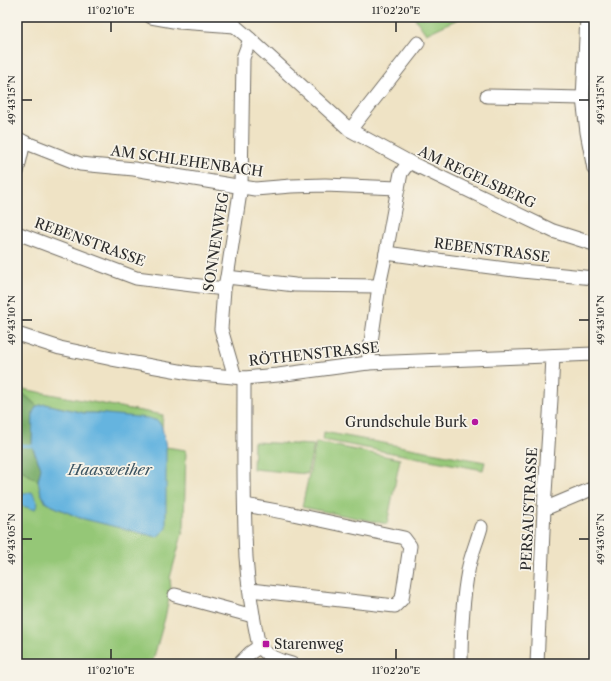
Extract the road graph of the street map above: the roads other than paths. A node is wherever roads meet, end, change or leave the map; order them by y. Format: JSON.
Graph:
{"nodes":[{"id":1,"x":150,"y":17,"type":"edge"},
{"id":2,"x":587,"y":17,"type":"edge"},
{"id":3,"x":234,"y":21,"type":"edge"},
{"id":4,"x":250,"y":40,"type":"junction"},
{"id":5,"x":418,"y":43,"type":"dead end"},
{"id":6,"x":487,"y":96,"type":"dead end"},
{"id":7,"x":583,"y":98,"type":"junction"},
{"id":8,"x":350,"y":130,"type":"junction"},
{"id":9,"x":21,"y":140,"type":"edge"},
{"id":10,"x":409,"y":162,"type":"junction"},
{"id":11,"x":594,"y":169,"type":"edge"},
{"id":12,"x":17,"y":172,"type":"edge"},
{"id":13,"x":241,"y":186,"type":"junction"},
{"id":14,"x":398,"y":188,"type":"junction"},
{"id":15,"x":17,"y":233,"type":"edge"},
{"id":16,"x":594,"y":244,"type":"edge"},
{"id":17,"x":386,"y":253,"type":"junction"},
{"id":18,"x":594,"y":278,"type":"edge"},
{"id":19,"x":225,"y":283,"type":"junction"},
{"id":20,"x":379,"y":286,"type":"junction"},
{"id":21,"x":17,"y":334,"type":"edge"},
{"id":22,"x":594,"y":354,"type":"edge"},
{"id":23,"x":553,"y":356,"type":"junction"},
{"id":24,"x":368,"y":363,"type":"junction"},
{"id":25,"x":240,"y":377,"type":"junction"},
{"id":26,"x":594,"y":488,"type":"edge"},
{"id":27,"x":245,"y":505,"type":"junction"},
{"id":28,"x":544,"y":510,"type":"junction"},
{"id":29,"x":481,"y":527,"type":"dead end"},
{"id":30,"x":250,"y":590,"type":"junction"},
{"id":31,"x":175,"y":595,"type":"dead end"},
{"id":32,"x":253,"y":616,"type":"junction"},
{"id":33,"x":259,"y":648,"type":"junction"},
{"id":34,"x":284,"y":663,"type":"edge"},
{"id":35,"x":239,"y":664,"type":"edge"},
{"id":36,"x":461,"y":664,"type":"edge"},
{"id":37,"x":537,"y":664,"type":"edge"}],
"edges":[{"from":1,"to":3,"type":"street"},
{"from":2,"to":7,"type":"street"},
{"from":3,"to":4,"type":"street","name":"AM REGELSBERG"},
{"from":4,"to":8,"type":"street","name":"AM REGELSBERG"},
{"from":4,"to":13,"type":"street","name":"SONNENWEG"},
{"from":5,"to":8,"type":"street"},
{"from":6,"to":7,"type":"street"},
{"from":7,"to":11,"type":"street"},
{"from":8,"to":10,"type":"street","name":"AM REGELSBERG"},
{"from":9,"to":12,"type":"street","name":"AM SCHLEHENBACH"},
{"from":9,"to":13,"type":"street","name":"AM SCHLEHENBACH"},
{"from":10,"to":14,"type":"street"},
{"from":10,"to":16,"type":"street","name":"AM REGELSBERG"},
{"from":13,"to":14,"type":"street","name":"AM SCHLEHENBACH"},
{"from":13,"to":19,"type":"street","name":"SONNENWEG"},
{"from":14,"to":17,"type":"street"},
{"from":15,"to":19,"type":"street","name":"REBENSTRASSE"},
{"from":17,"to":18,"type":"street","name":"REBENSTRASSE"},
{"from":17,"to":20,"type":"street"},
{"from":19,"to":20,"type":"street","name":"REBENSTRASSE"},
{"from":19,"to":25,"type":"street","name":"SONNENWEG"},
{"from":20,"to":24,"type":"street"},
{"from":21,"to":25,"type":"street","name":"RÖTHENSTRASSE"},
{"from":22,"to":23,"type":"street","name":"RÖTHENSTRASSE"},
{"from":23,"to":24,"type":"street","name":"RÖTHENSTRASSE"},
{"from":23,"to":28,"type":"street","name":"PERSAUSTRASSE"},
{"from":24,"to":25,"type":"street","name":"RÖTHENSTRASSE"},
{"from":25,"to":27,"type":"street"},
{"from":26,"to":28,"type":"street"},
{"from":27,"to":30,"type":"street"},
{"from":27,"to":30,"type":"street"},
{"from":28,"to":37,"type":"street","name":"PERSAUSTRASSE"},
{"from":29,"to":36,"type":"street"},
{"from":30,"to":32,"type":"street"},
{"from":31,"to":32,"type":"street"},
{"from":32,"to":33,"type":"street"},
{"from":33,"to":34,"type":"street"},
{"from":33,"to":35,"type":"street"}]}
